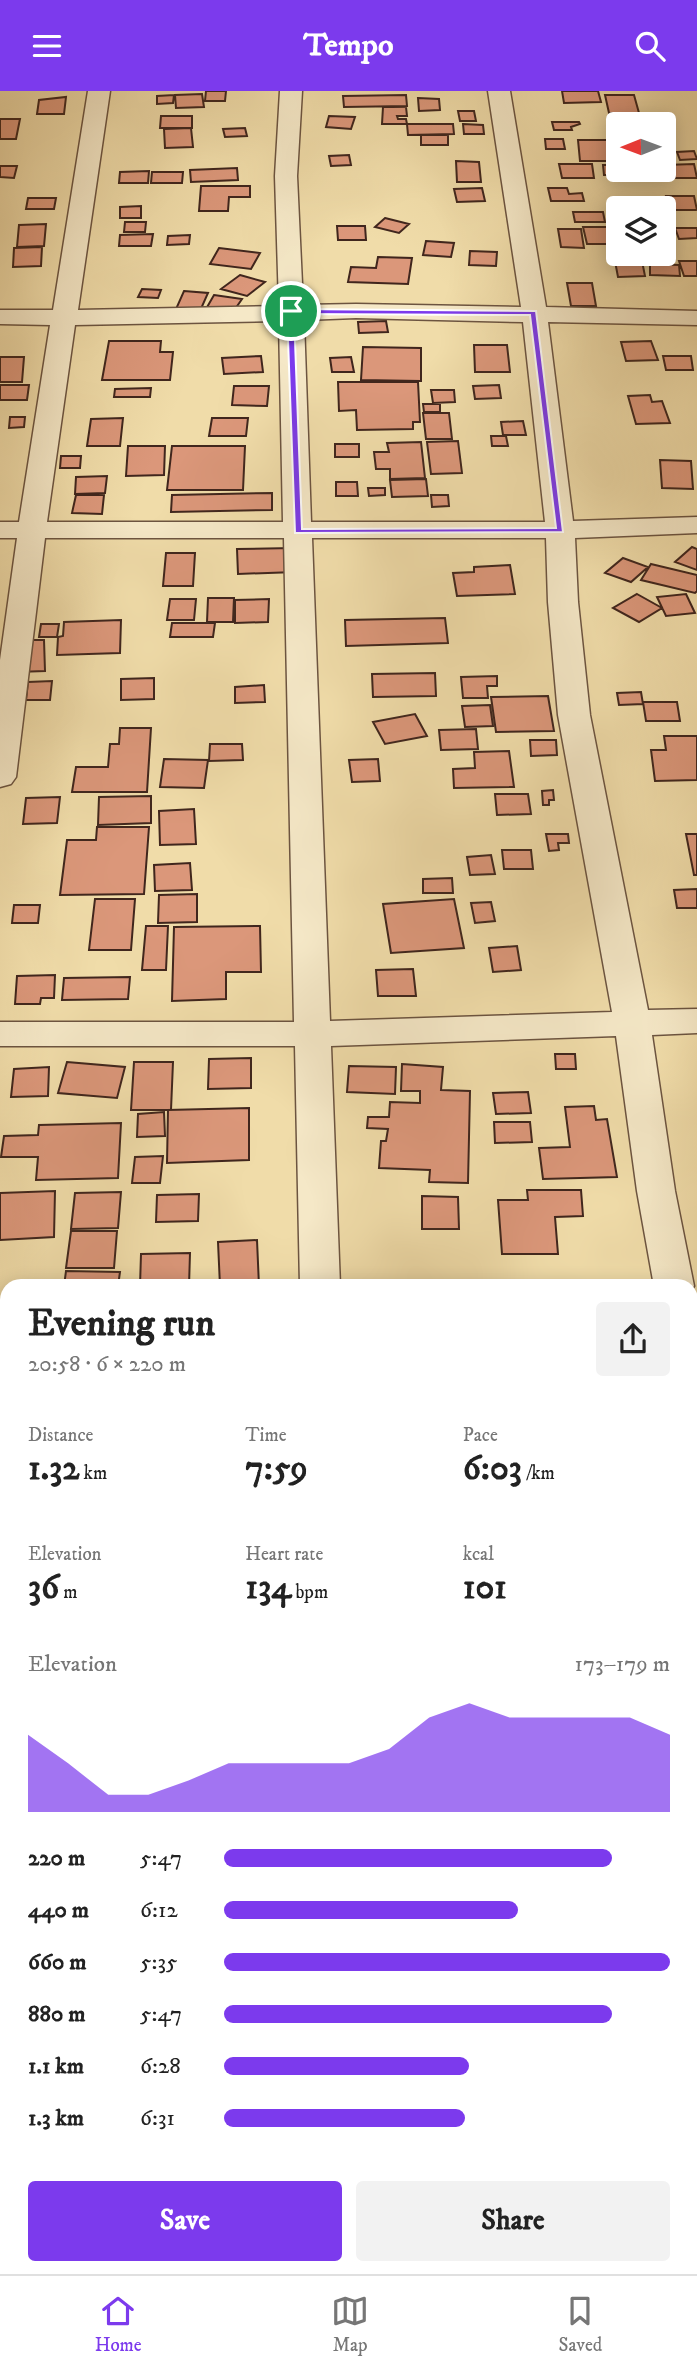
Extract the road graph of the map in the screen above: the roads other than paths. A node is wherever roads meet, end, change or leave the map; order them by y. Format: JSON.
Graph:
{"nodes":[{"id":1,"x":99,"y":91,"type":"edge"},
{"id":2,"x":291,"y":91,"type":"edge"},
{"id":3,"x":499,"y":91,"type":"edge"},
{"id":4,"x":291,"y":311,"type":"junction"},
{"id":5,"x":534,"y":313,"type":"junction"},
{"id":6,"x":0,"y":317,"type":"edge"},
{"id":7,"x":63,"y":317,"type":"junction"},
{"id":8,"x":697,"y":318,"type":"edge"},
{"id":9,"x":697,"y":525,"type":"edge"},
{"id":10,"x":30,"y":529,"type":"junction"},
{"id":11,"x":0,"y":530,"type":"edge"},
{"id":12,"x":560,"y":530,"type":"junction"},
{"id":13,"x":298,"y":531,"type":"junction"},
{"id":14,"x":0,"y":777,"type":"edge"},
{"id":15,"x":632,"y":1021,"type":"junction"},
{"id":16,"x":697,"y":1021,"type":"edge"},
{"id":17,"x":0,"y":1034,"type":"edge"},
{"id":18,"x":311,"y":1034,"type":"junction"},
{"id":19,"x":320,"y":1279,"type":"edge"},
{"id":20,"x":673,"y":1279,"type":"edge"}],
"edges":[{"from":1,"to":7,"type":"street"},
{"from":2,"to":4,"type":"street"},
{"from":3,"to":5,"type":"street"},
{"from":4,"to":5,"type":"street"},
{"from":4,"to":7,"type":"street"},
{"from":4,"to":13,"type":"street"},
{"from":5,"to":8,"type":"street"},
{"from":5,"to":12,"type":"street"},
{"from":6,"to":7,"type":"street"},
{"from":7,"to":10,"type":"street"},
{"from":9,"to":12,"type":"street"},
{"from":10,"to":11,"type":"street"},
{"from":10,"to":13,"type":"street"},
{"from":10,"to":14,"type":"street"},
{"from":12,"to":13,"type":"street"},
{"from":12,"to":15,"type":"street"},
{"from":13,"to":18,"type":"street"},
{"from":15,"to":16,"type":"street"},
{"from":15,"to":18,"type":"street"},
{"from":15,"to":20,"type":"street"},
{"from":17,"to":18,"type":"street"},
{"from":18,"to":19,"type":"street"}]}
